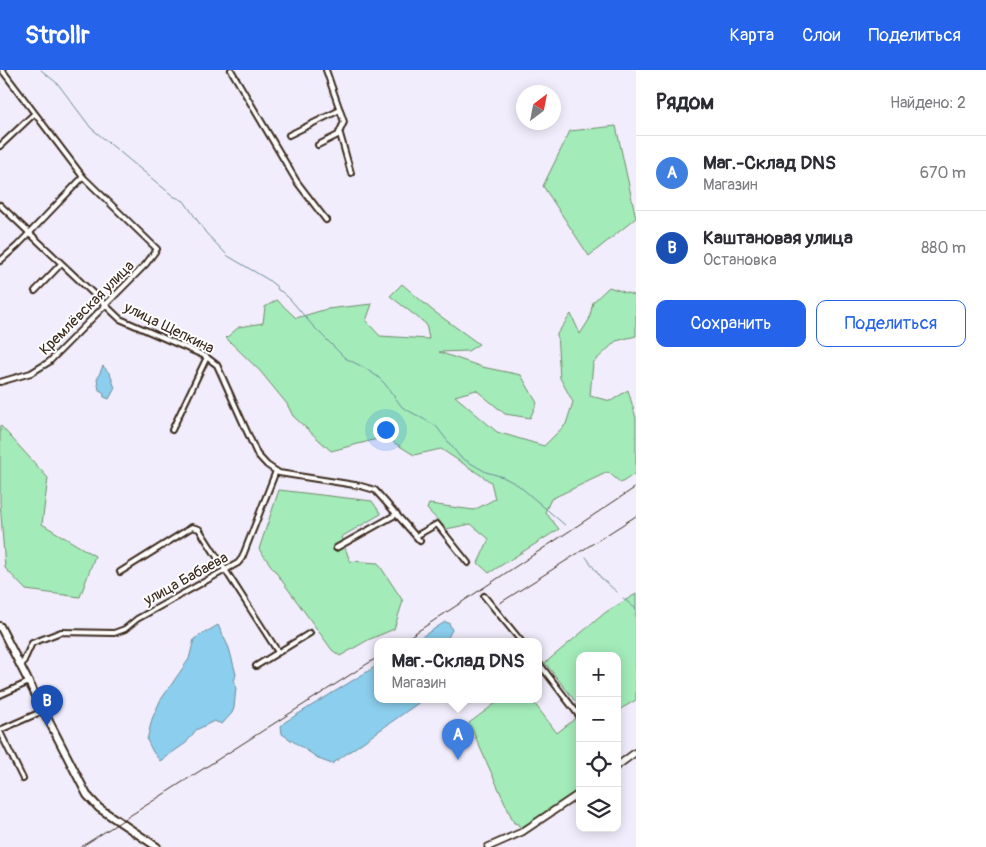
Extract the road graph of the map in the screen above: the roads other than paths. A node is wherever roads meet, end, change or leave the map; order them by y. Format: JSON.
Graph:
{"nodes":[{"id":1,"x":2,"y":70,"type":"edge"},
{"id":2,"x":232,"y":70,"type":"edge"},
{"id":3,"x":326,"y":70,"type":"edge"},
{"id":4,"x":340,"y":110,"type":"junction"},
{"id":5,"x":34,"y":114,"type":"junction"},
{"id":6,"x":340,"y":134,"type":"junction"},
{"id":7,"x":289,"y":135,"type":"dead end"},
{"id":8,"x":318,"y":145,"type":"dead end"},
{"id":9,"x":0,"y":146,"type":"edge"},
{"id":10,"x":351,"y":173,"type":"dead end"},
{"id":11,"x":83,"y":177,"type":"junction"},
{"id":12,"x":0,"y":205,"type":"edge"},
{"id":13,"x":326,"y":220,"type":"dead end"},
{"id":14,"x":29,"y":233,"type":"junction"},
{"id":15,"x":0,"y":261,"type":"edge"},
{"id":16,"x":61,"y":264,"type":"junction"},
{"id":17,"x":36,"y":291,"type":"dead end"},
{"id":18,"x":104,"y":306,"type":"junction"},
{"id":19,"x":208,"y":357,"type":"junction"},
{"id":20,"x":0,"y":382,"type":"edge"},
{"id":21,"x":172,"y":430,"type":"dead end"},
{"id":22,"x":276,"y":471,"type":"junction"},
{"id":23,"x":397,"y":514,"type":"junction"},
{"id":24,"x":416,"y":536,"type":"junction"},
{"id":25,"x":420,"y":541,"type":"dead end"},
{"id":26,"x":336,"y":548,"type":"dead end"},
{"id":27,"x":468,"y":563,"type":"dead end"},
{"id":28,"x":225,"y":570,"type":"junction"},
{"id":29,"x":120,"y":572,"type":"dead end"},
{"id":30,"x":484,"y":596,"type":"dead end"},
{"id":31,"x":0,"y":627,"type":"edge"},
{"id":32,"x":310,"y":633,"type":"dead end"},
{"id":33,"x":519,"y":638,"type":"edge"},
{"id":34,"x":278,"y":652,"type":"junction"},
{"id":35,"x":256,"y":666,"type":"dead end"},
{"id":36,"x":22,"y":667,"type":"junction"},
{"id":37,"x":542,"y":667,"type":"edge"},
{"id":38,"x":29,"y":682,"type":"junction"},
{"id":39,"x":0,"y":695,"type":"edge"},
{"id":40,"x":43,"y":711,"type":"junction"},
{"id":41,"x":576,"y":712,"type":"edge"},
{"id":42,"x":0,"y":731,"type":"edge"},
{"id":43,"x":636,"y":752,"type":"edge"},
{"id":44,"x":621,"y":763,"type":"edge"},
{"id":45,"x":23,"y":779,"type":"dead end"},
{"id":46,"x":576,"y":796,"type":"edge"},
{"id":47,"x":157,"y":847,"type":"edge"},
{"id":48,"x":488,"y":847,"type":"edge"}],
"edges":[{"from":1,"to":5,"type":"street"},
{"from":2,"to":13,"type":"street"},
{"from":3,"to":4,"type":"street"},
{"from":4,"to":6,"type":"street"},
{"from":4,"to":7,"type":"street"},
{"from":5,"to":9,"type":"street"},
{"from":5,"to":11,"type":"street"},
{"from":6,"to":8,"type":"street"},
{"from":6,"to":10,"type":"street"},
{"from":11,"to":14,"type":"street"},
{"from":11,"to":18,"type":"street","name":"Кремлёвская улица"},
{"from":12,"to":14,"type":"street","name":"улица Щепкина"},
{"from":14,"to":15,"type":"street"},
{"from":14,"to":16,"type":"street","name":"улица Щепкина"},
{"from":16,"to":17,"type":"street"},
{"from":16,"to":18,"type":"street","name":"улица Щепкина"},
{"from":18,"to":19,"type":"street","name":"улица Щепкина"},
{"from":18,"to":20,"type":"street","name":"Кремлёвская улица"},
{"from":19,"to":21,"type":"street"},
{"from":19,"to":22,"type":"street","name":"улица Щепкина"},
{"from":22,"to":23,"type":"street"},
{"from":22,"to":28,"type":"street","name":"улица Бабаева"},
{"from":23,"to":24,"type":"street"},
{"from":23,"to":26,"type":"street"},
{"from":24,"to":25,"type":"street"},
{"from":24,"to":27,"type":"street"},
{"from":28,"to":29,"type":"street"},
{"from":28,"to":34,"type":"street"},
{"from":28,"to":36,"type":"street","name":"улица Бабаева"},
{"from":30,"to":33,"type":"street"},
{"from":31,"to":36,"type":"main road"},
{"from":32,"to":34,"type":"street"},
{"from":34,"to":35,"type":"street"},
{"from":36,"to":38,"type":"main road"},
{"from":37,"to":41,"type":"street"},
{"from":38,"to":39,"type":"street"},
{"from":38,"to":40,"type":"main road"},
{"from":40,"to":42,"type":"street"},
{"from":40,"to":47,"type":"main road"},
{"from":42,"to":45,"type":"street"},
{"from":43,"to":44,"type":"main road"},
{"from":46,"to":48,"type":"main road"}]}
